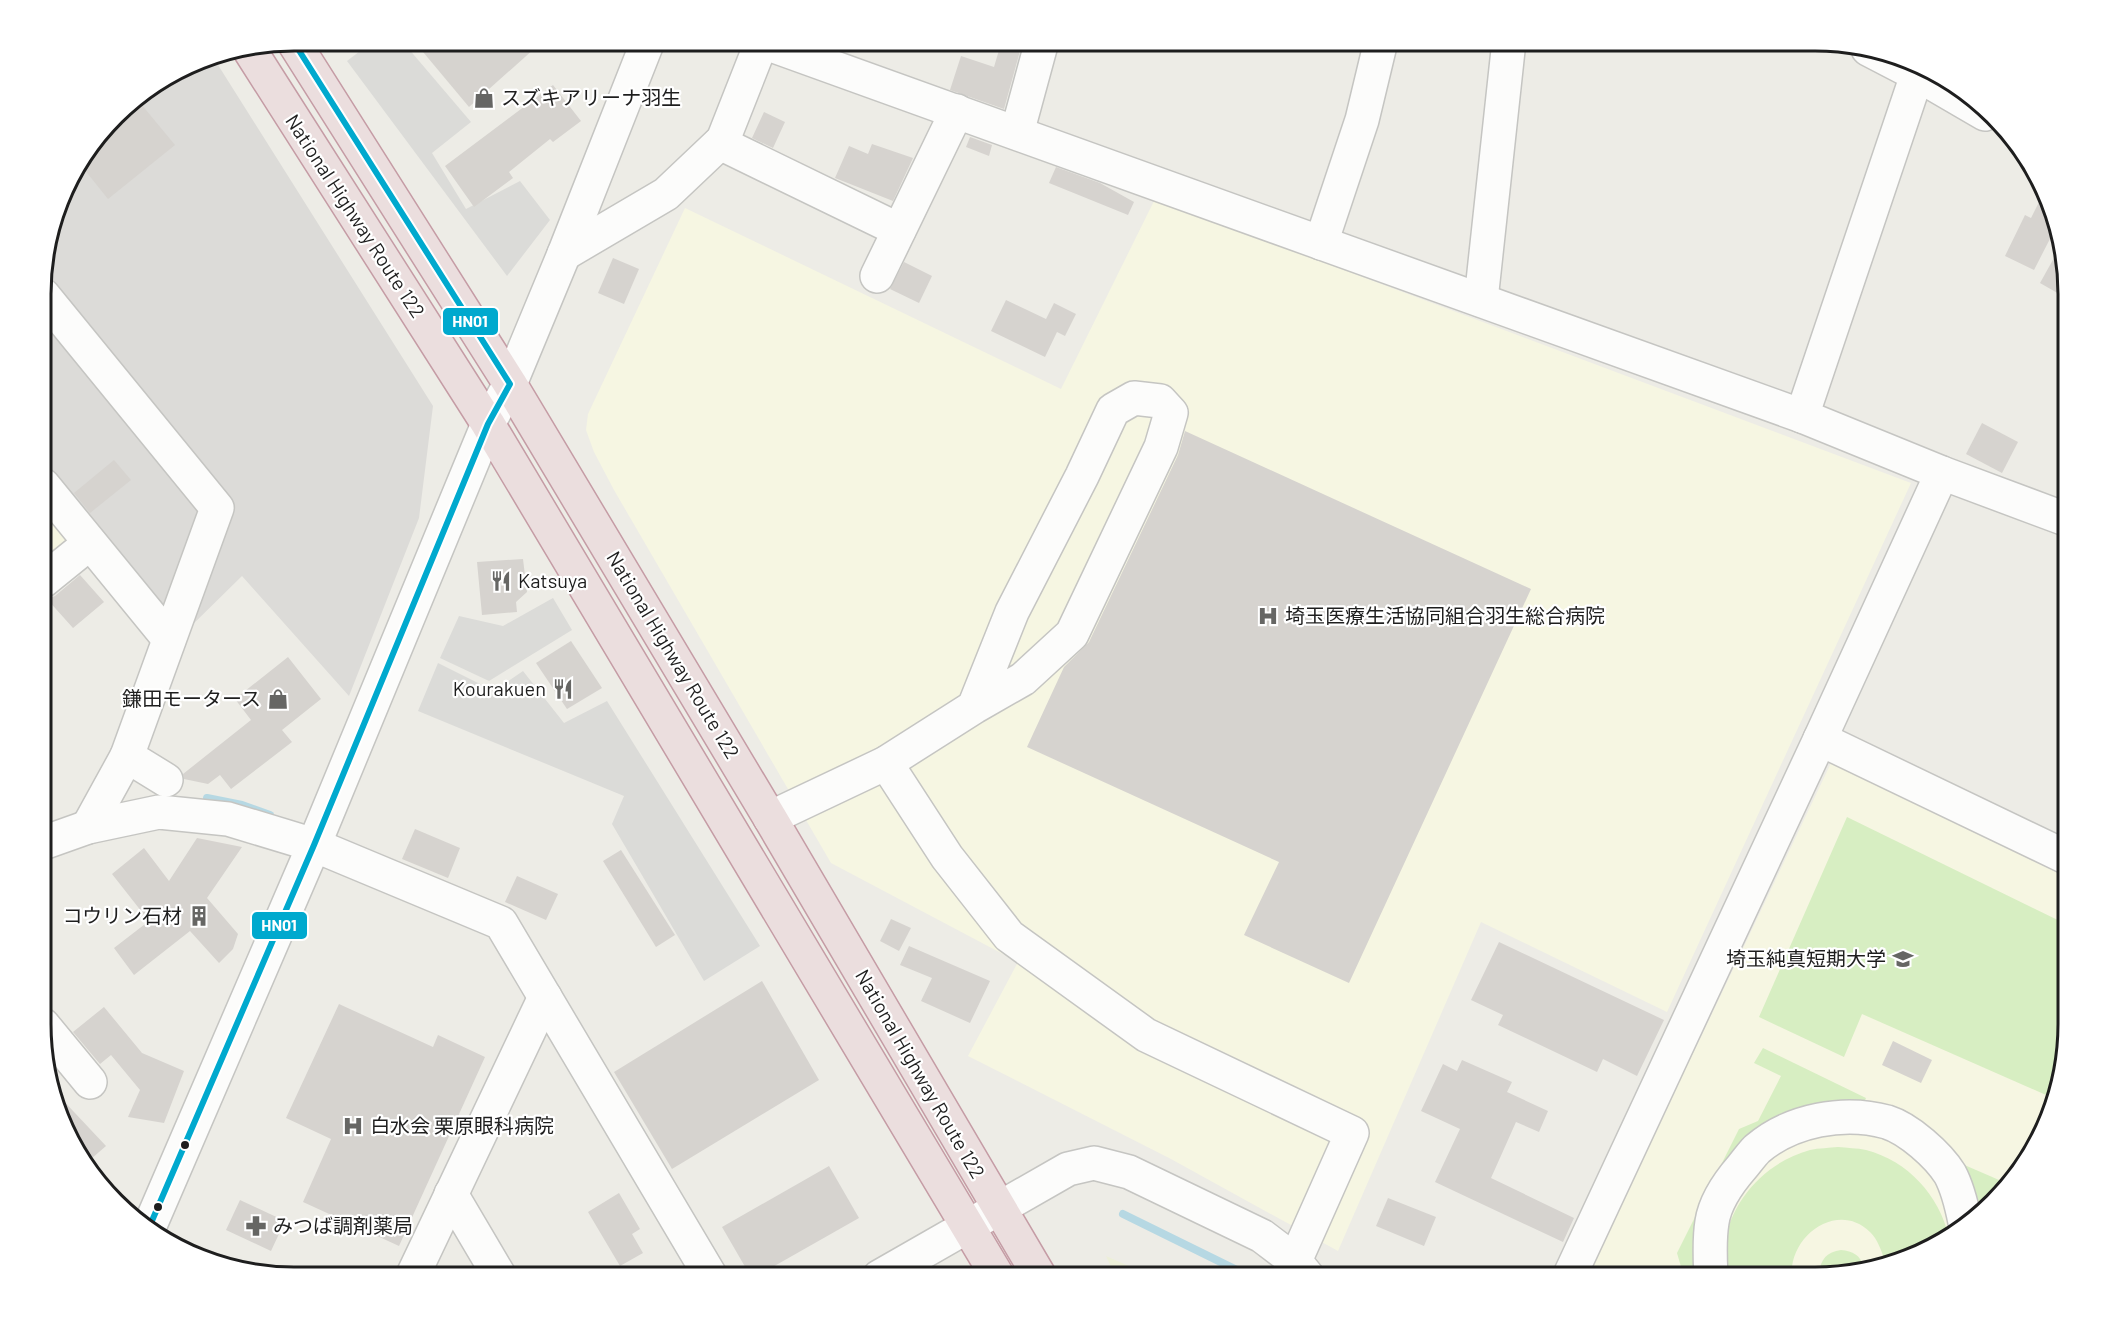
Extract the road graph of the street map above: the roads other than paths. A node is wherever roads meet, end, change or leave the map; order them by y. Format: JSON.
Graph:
{"nodes":[{"id":1,"x":299,"y":51,"type":"edge"},
{"id":2,"x":644,"y":51,"type":"edge"},
{"id":3,"x":757,"y":51,"type":"edge"},
{"id":4,"x":789,"y":51,"type":"edge"},
{"id":5,"x":1039,"y":51,"type":"edge"},
{"id":6,"x":1378,"y":51,"type":"edge"},
{"id":7,"x":1508,"y":51,"type":"edge"},
{"id":8,"x":253,"y":55,"type":"edge"},
{"id":9,"x":1918,"y":74,"type":"edge"},
{"id":10,"x":957,"y":111,"type":"junction"},
{"id":11,"x":1017,"y":133,"type":"junction"},
{"id":12,"x":720,"y":143,"type":"junction"},
{"id":13,"x":900,"y":230,"type":"junction"},
{"id":14,"x":1321,"y":243,"type":"junction"},
{"id":15,"x":564,"y":254,"type":"junction"},
{"id":16,"x":877,"y":276,"type":"dead end"},
{"id":17,"x":1481,"y":300,"type":"junction"},
{"id":18,"x":51,"y":305,"type":"edge"},
{"id":19,"x":510,"y":384,"type":"junction"},
{"id":20,"x":1802,"y":416,"type":"junction"},
{"id":21,"x":488,"y":424,"type":"junction"},
{"id":22,"x":1942,"y":472,"type":"junction"},
{"id":23,"x":51,"y":495,"type":"edge"},
{"id":24,"x":2058,"y":516,"type":"edge"},
{"id":25,"x":90,"y":543,"type":"junction"},
{"id":26,"x":51,"y":575,"type":"edge"},
{"id":27,"x":169,"y":639,"type":"junction"},
{"id":28,"x":974,"y":707,"type":"junction"},
{"id":29,"x":1820,"y":739,"type":"junction"},
{"id":30,"x":127,"y":756,"type":"junction"},
{"id":31,"x":886,"y":763,"type":"junction"},
{"id":32,"x":166,"y":780,"type":"dead end"},
{"id":33,"x":770,"y":818,"type":"junction"},
{"id":34,"x":88,"y":828,"type":"junction"},
{"id":35,"x":51,"y":840,"type":"edge"},
{"id":36,"x":314,"y":845,"type":"junction"},
{"id":37,"x":2058,"y":853,"type":"edge"},
{"id":38,"x":545,"y":997,"type":"junction"},
{"id":39,"x":52,"y":1036,"type":"edge"},
{"id":40,"x":90,"y":1082,"type":"dead end"},
{"id":41,"x":452,"y":1194,"type":"junction"},
{"id":42,"x":999,"y":1208,"type":"junction"},
{"id":43,"x":1964,"y":1216,"type":"edge"},
{"id":44,"x":152,"y":1221,"type":"edge"},
{"id":45,"x":968,"y":1226,"type":"junction"},
{"id":46,"x":417,"y":1267,"type":"edge"},
{"id":47,"x":494,"y":1267,"type":"edge"},
{"id":48,"x":705,"y":1267,"type":"edge"},
{"id":49,"x":896,"y":1267,"type":"edge"},
{"id":50,"x":992,"y":1267,"type":"edge"},
{"id":51,"x":1034,"y":1267,"type":"edge"},
{"id":52,"x":1300,"y":1267,"type":"edge"},
{"id":53,"x":1303,"y":1267,"type":"edge"},
{"id":54,"x":1574,"y":1267,"type":"edge"},
{"id":55,"x":1711,"y":1267,"type":"edge"}],
"edges":[{"from":1,"to":19,"type":"highway","name":"National Highway Route 122"},
{"from":2,"to":15,"type":"street"},
{"from":3,"to":12,"type":"street"},
{"from":4,"to":10,"type":"street"},
{"from":5,"to":11,"type":"street"},
{"from":6,"to":14,"type":"street"},
{"from":7,"to":17,"type":"street"},
{"from":8,"to":21,"type":"highway","name":"National Highway Route 122"},
{"from":9,"to":20,"type":"street"},
{"from":10,"to":11,"type":"street"},
{"from":10,"to":13,"type":"street"},
{"from":11,"to":14,"type":"street"},
{"from":12,"to":13,"type":"street"},
{"from":12,"to":15,"type":"street"},
{"from":13,"to":16,"type":"street"},
{"from":14,"to":17,"type":"street"},
{"from":15,"to":19,"type":"street"},
{"from":17,"to":20,"type":"street"},
{"from":18,"to":27,"type":"street"},
{"from":19,"to":21,"type":"street"},
{"from":19,"to":33,"type":"highway","name":"National Highway Route 122"},
{"from":20,"to":22,"type":"street"},
{"from":21,"to":36,"type":"street"},
{"from":21,"to":45,"type":"highway","name":"National Highway Route 122"},
{"from":22,"to":24,"type":"street"},
{"from":22,"to":29,"type":"street"},
{"from":23,"to":25,"type":"street"},
{"from":25,"to":26,"type":"street"},
{"from":25,"to":27,"type":"street"},
{"from":27,"to":30,"type":"street"},
{"from":28,"to":28,"type":"street"},
{"from":28,"to":31,"type":"street"},
{"from":29,"to":37,"type":"street"},
{"from":29,"to":54,"type":"street"},
{"from":30,"to":32,"type":"street"},
{"from":30,"to":34,"type":"street"},
{"from":31,"to":33,"type":"street"},
{"from":31,"to":53,"type":"street"},
{"from":33,"to":42,"type":"highway","name":"National Highway Route 122"},
{"from":34,"to":35,"type":"street"},
{"from":34,"to":36,"type":"street"},
{"from":36,"to":38,"type":"street"},
{"from":36,"to":44,"type":"street"},
{"from":38,"to":41,"type":"street"},
{"from":38,"to":48,"type":"street"},
{"from":39,"to":40,"type":"street"},
{"from":41,"to":46,"type":"street"},
{"from":41,"to":47,"type":"street"},
{"from":42,"to":45,"type":"street"},
{"from":42,"to":51,"type":"highway","name":"National Highway Route 122"},
{"from":42,"to":52,"type":"street"},
{"from":43,"to":55,"type":"street"},
{"from":45,"to":49,"type":"street"},
{"from":45,"to":50,"type":"highway","name":"National Highway Route 122"}]}
